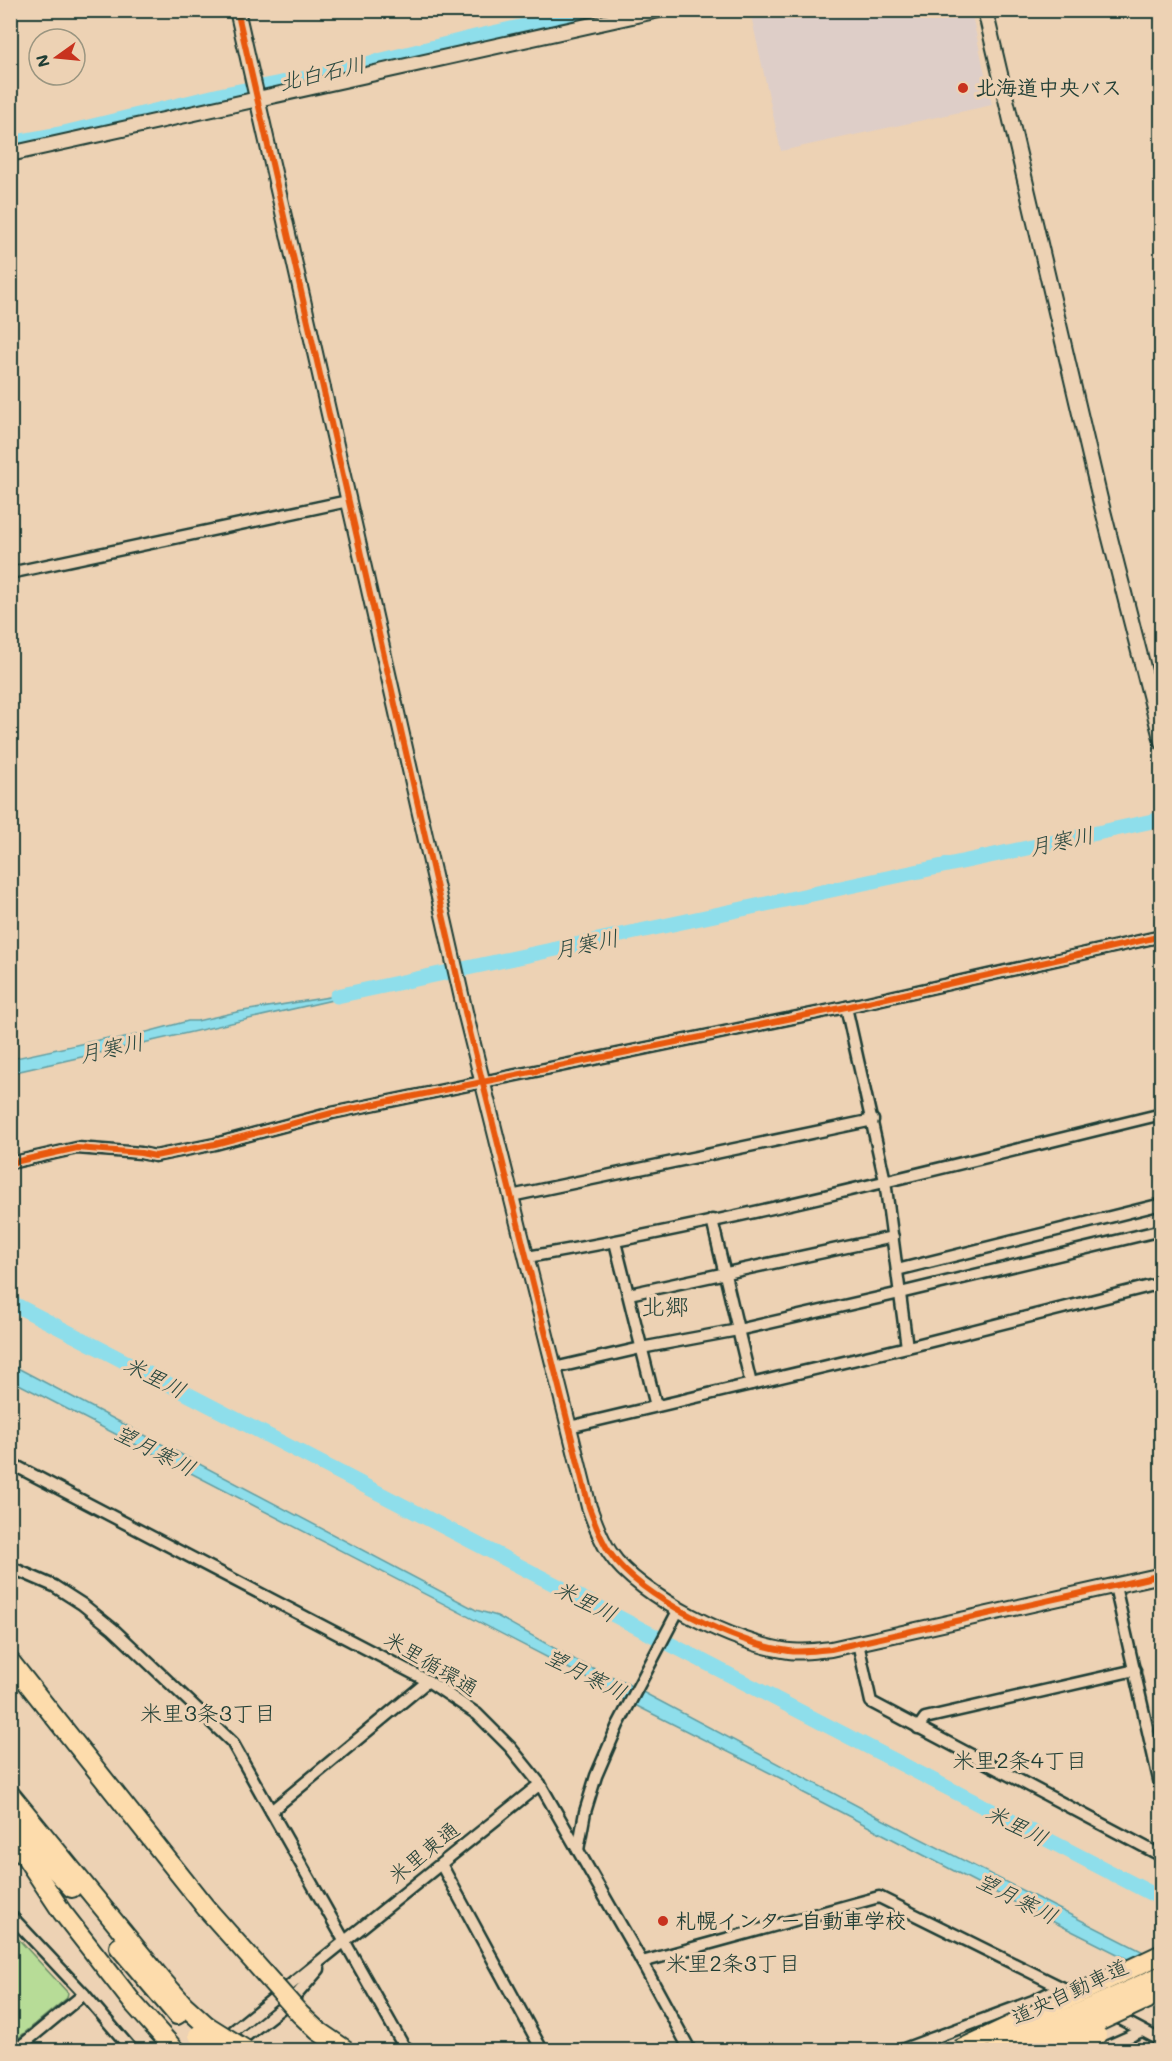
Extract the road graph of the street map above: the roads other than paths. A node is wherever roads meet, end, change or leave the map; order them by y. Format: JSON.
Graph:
{"nodes":[{"id":1,"x":237,"y":10,"type":"edge"},
{"id":2,"x":659,"y":10,"type":"edge"},
{"id":3,"x":986,"y":10,"type":"edge"},
{"id":4,"x":256,"y":96,"type":"junction"},
{"id":5,"x":10,"y":154,"type":"edge"},
{"id":6,"x":348,"y":501,"type":"junction"},
{"id":7,"x":10,"y":573,"type":"edge"},
{"id":8,"x":1161,"y":742,"type":"edge"},
{"id":9,"x":1161,"y":936,"type":"edge"},
{"id":10,"x":846,"y":1006,"type":"junction"},
{"id":11,"x":482,"y":1082,"type":"junction"},
{"id":12,"x":1161,"y":1114,"type":"edge"},
{"id":13,"x":873,"y":1120,"type":"junction"},
{"id":14,"x":10,"y":1163,"type":"edge"},
{"id":15,"x":885,"y":1181,"type":"junction"},
{"id":16,"x":511,"y":1196,"type":"junction"},
{"id":17,"x":1161,"y":1204,"type":"edge"},
{"id":18,"x":711,"y":1220,"type":"junction"},
{"id":19,"x":1161,"y":1230,"type":"edge"},
{"id":20,"x":893,"y":1237,"type":"junction"},
{"id":21,"x":615,"y":1242,"type":"junction"},
{"id":22,"x":527,"y":1257,"type":"junction"},
{"id":23,"x":897,"y":1270,"type":"junction"},
{"id":24,"x":725,"y":1274,"type":"junction"},
{"id":25,"x":1161,"y":1284,"type":"edge"},
{"id":26,"x":900,"y":1293,"type":"junction"},
{"id":27,"x":629,"y":1294,"type":"junction"},
{"id":28,"x":738,"y":1330,"type":"junction"},
{"id":29,"x":907,"y":1347,"type":"junction"},
{"id":30,"x":641,"y":1348,"type":"junction"},
{"id":31,"x":554,"y":1368,"type":"junction"},
{"id":32,"x":751,"y":1384,"type":"junction"},
{"id":33,"x":656,"y":1406,"type":"junction"},
{"id":34,"x":569,"y":1427,"type":"junction"},
{"id":35,"x":10,"y":1463,"type":"edge"},
{"id":36,"x":10,"y":1567,"type":"edge"},
{"id":37,"x":1161,"y":1575,"type":"edge"},
{"id":38,"x":1115,"y":1586,"type":"junction"},
{"id":39,"x":679,"y":1609,"type":"junction"},
{"id":40,"x":858,"y":1643,"type":"junction"},
{"id":41,"x":10,"y":1661,"type":"edge"},
{"id":42,"x":1135,"y":1670,"type":"junction"},
{"id":43,"x":428,"y":1681,"type":"junction"},
{"id":44,"x":918,"y":1728,"type":"junction"},
{"id":45,"x":540,"y":1784,"type":"junction"},
{"id":46,"x":1161,"y":1793,"type":"edge"},
{"id":47,"x":10,"y":1794,"type":"edge"},
{"id":48,"x":271,"y":1811,"type":"junction"},
{"id":49,"x":10,"y":1822,"type":"edge"},
{"id":50,"x":10,"y":1834,"type":"edge"},
{"id":51,"x":579,"y":1850,"type":"junction"},
{"id":52,"x":1161,"y":1856,"type":"edge"},
{"id":53,"x":441,"y":1864,"type":"junction"},
{"id":54,"x":210,"y":1913,"type":"junction"},
{"id":55,"x":10,"y":1915,"type":"edge"},
{"id":56,"x":345,"y":1942,"type":"junction"},
{"id":57,"x":333,"y":1953,"type":"junction"},
{"id":58,"x":1161,"y":1954,"type":"edge"},
{"id":59,"x":642,"y":1962,"type":"junction"},
{"id":60,"x":1161,"y":1975,"type":"edge"},
{"id":61,"x":1061,"y":1987,"type":"junction"},
{"id":62,"x":1161,"y":1992,"type":"edge"},
{"id":63,"x":84,"y":1994,"type":"junction"},
{"id":64,"x":133,"y":2003,"type":"junction"},
{"id":65,"x":1161,"y":2006,"type":"edge"},
{"id":66,"x":202,"y":2030,"type":"junction"},
{"id":67,"x":1142,"y":2031,"type":"junction"},
{"id":68,"x":1161,"y":2041,"type":"edge"},
{"id":69,"x":404,"y":2049,"type":"edge"},
{"id":70,"x":961,"y":2049,"type":"edge"},
{"id":71,"x":16,"y":2050,"type":"edge"},
{"id":72,"x":132,"y":2050,"type":"edge"},
{"id":73,"x":165,"y":2050,"type":"edge"},
{"id":74,"x":175,"y":2050,"type":"edge"},
{"id":75,"x":210,"y":2050,"type":"edge"},
{"id":76,"x":222,"y":2050,"type":"edge"},
{"id":77,"x":227,"y":2050,"type":"edge"},
{"id":78,"x":247,"y":2050,"type":"edge"},
{"id":79,"x":323,"y":2050,"type":"edge"},
{"id":80,"x":346,"y":2050,"type":"edge"},
{"id":81,"x":542,"y":2050,"type":"edge"},
{"id":82,"x":690,"y":2050,"type":"edge"},
{"id":83,"x":901,"y":2050,"type":"edge"},
{"id":84,"x":998,"y":2050,"type":"edge"},
{"id":85,"x":1038,"y":2050,"type":"edge"},
{"id":86,"x":1068,"y":2050,"type":"edge"},
{"id":87,"x":1099,"y":2050,"type":"edge"}],
"edges":[{"from":1,"to":4,"type":"street"},
{"from":2,"to":4,"type":"street"},
{"from":3,"to":8,"type":"street"},
{"from":4,"to":5,"type":"street"},
{"from":4,"to":6,"type":"street"},
{"from":6,"to":7,"type":"street"},
{"from":6,"to":11,"type":"street"},
{"from":9,"to":10,"type":"street"},
{"from":10,"to":11,"type":"street"},
{"from":10,"to":13,"type":"street"},
{"from":11,"to":14,"type":"street"},
{"from":11,"to":16,"type":"street"},
{"from":12,"to":15,"type":"street"},
{"from":13,"to":15,"type":"street"},
{"from":13,"to":16,"type":"street"},
{"from":15,"to":18,"type":"street"},
{"from":15,"to":20,"type":"street"},
{"from":16,"to":22,"type":"street"},
{"from":17,"to":23,"type":"street"},
{"from":18,"to":21,"type":"street"},
{"from":18,"to":24,"type":"street"},
{"from":19,"to":26,"type":"street"},
{"from":20,"to":23,"type":"street"},
{"from":20,"to":24,"type":"street"},
{"from":21,"to":22,"type":"street"},
{"from":21,"to":27,"type":"street"},
{"from":22,"to":31,"type":"street"},
{"from":23,"to":26,"type":"street"},
{"from":24,"to":27,"type":"street"},
{"from":24,"to":28,"type":"street"},
{"from":25,"to":29,"type":"street"},
{"from":26,"to":28,"type":"street"},
{"from":26,"to":29,"type":"street"},
{"from":27,"to":30,"type":"street"},
{"from":28,"to":30,"type":"street"},
{"from":28,"to":32,"type":"street"},
{"from":29,"to":32,"type":"street"},
{"from":30,"to":31,"type":"street"},
{"from":30,"to":33,"type":"street"},
{"from":31,"to":34,"type":"street"},
{"from":32,"to":33,"type":"street"},
{"from":33,"to":34,"type":"street"},
{"from":34,"to":39,"type":"street"},
{"from":35,"to":43,"type":"street","name":"米里循環通"},
{"from":36,"to":48,"type":"street"},
{"from":37,"to":38,"type":"street"},
{"from":38,"to":40,"type":"street"},
{"from":38,"to":42,"type":"street"},
{"from":39,"to":40,"type":"street"},
{"from":39,"to":51,"type":"street"},
{"from":40,"to":44,"type":"street"},
{"from":41,"to":54,"type":"highway"},
{"from":42,"to":44,"type":"street"},
{"from":42,"to":46,"type":"street"},
{"from":43,"to":45,"type":"street","name":"米里循環通"},
{"from":43,"to":48,"type":"street"},
{"from":44,"to":52,"type":"street"},
{"from":45,"to":51,"type":"street","name":"米里循環通"},
{"from":45,"to":53,"type":"street","name":"米里東通"},
{"from":47,"to":66,"type":"highway"},
{"from":48,"to":56,"type":"street"},
{"from":49,"to":66,"type":"highway"},
{"from":50,"to":64,"type":"highway"},
{"from":51,"to":59,"type":"street","name":"米里循環通"},
{"from":53,"to":56,"type":"street","name":"米里東通"},
{"from":53,"to":81,"type":"street"},
{"from":54,"to":79,"type":"highway","bridge":true},
{"from":54,"to":80,"type":"highway","bridge":true},
{"from":55,"to":63,"type":"street"},
{"from":56,"to":57,"type":"street","name":"米里東通"},
{"from":56,"to":69,"type":"street"},
{"from":57,"to":75,"type":"street","name":"米里東通"},
{"from":57,"to":77,"type":"street","name":"米里東通"},
{"from":58,"to":70,"type":"highway","bridge":true},
{"from":59,"to":61,"type":"street"},
{"from":59,"to":82,"type":"street","name":"米里循環通"},
{"from":60,"to":84,"type":"highway","name":"道央自動車道","bridge":true},
{"from":61,"to":67,"type":"street"},
{"from":61,"to":83,"type":"street"},
{"from":62,"to":85,"type":"highway","name":"道央自動車道","bridge":true},
{"from":63,"to":71,"type":"street"},
{"from":63,"to":72,"type":"street"},
{"from":64,"to":73,"type":"highway"},
{"from":64,"to":74,"type":"highway"},
{"from":65,"to":86,"type":"highway","bridge":true},
{"from":66,"to":76,"type":"highway","bridge":true},
{"from":66,"to":78,"type":"highway","bridge":true},
{"from":67,"to":68,"type":"street"},
{"from":67,"to":87,"type":"street"}]}
